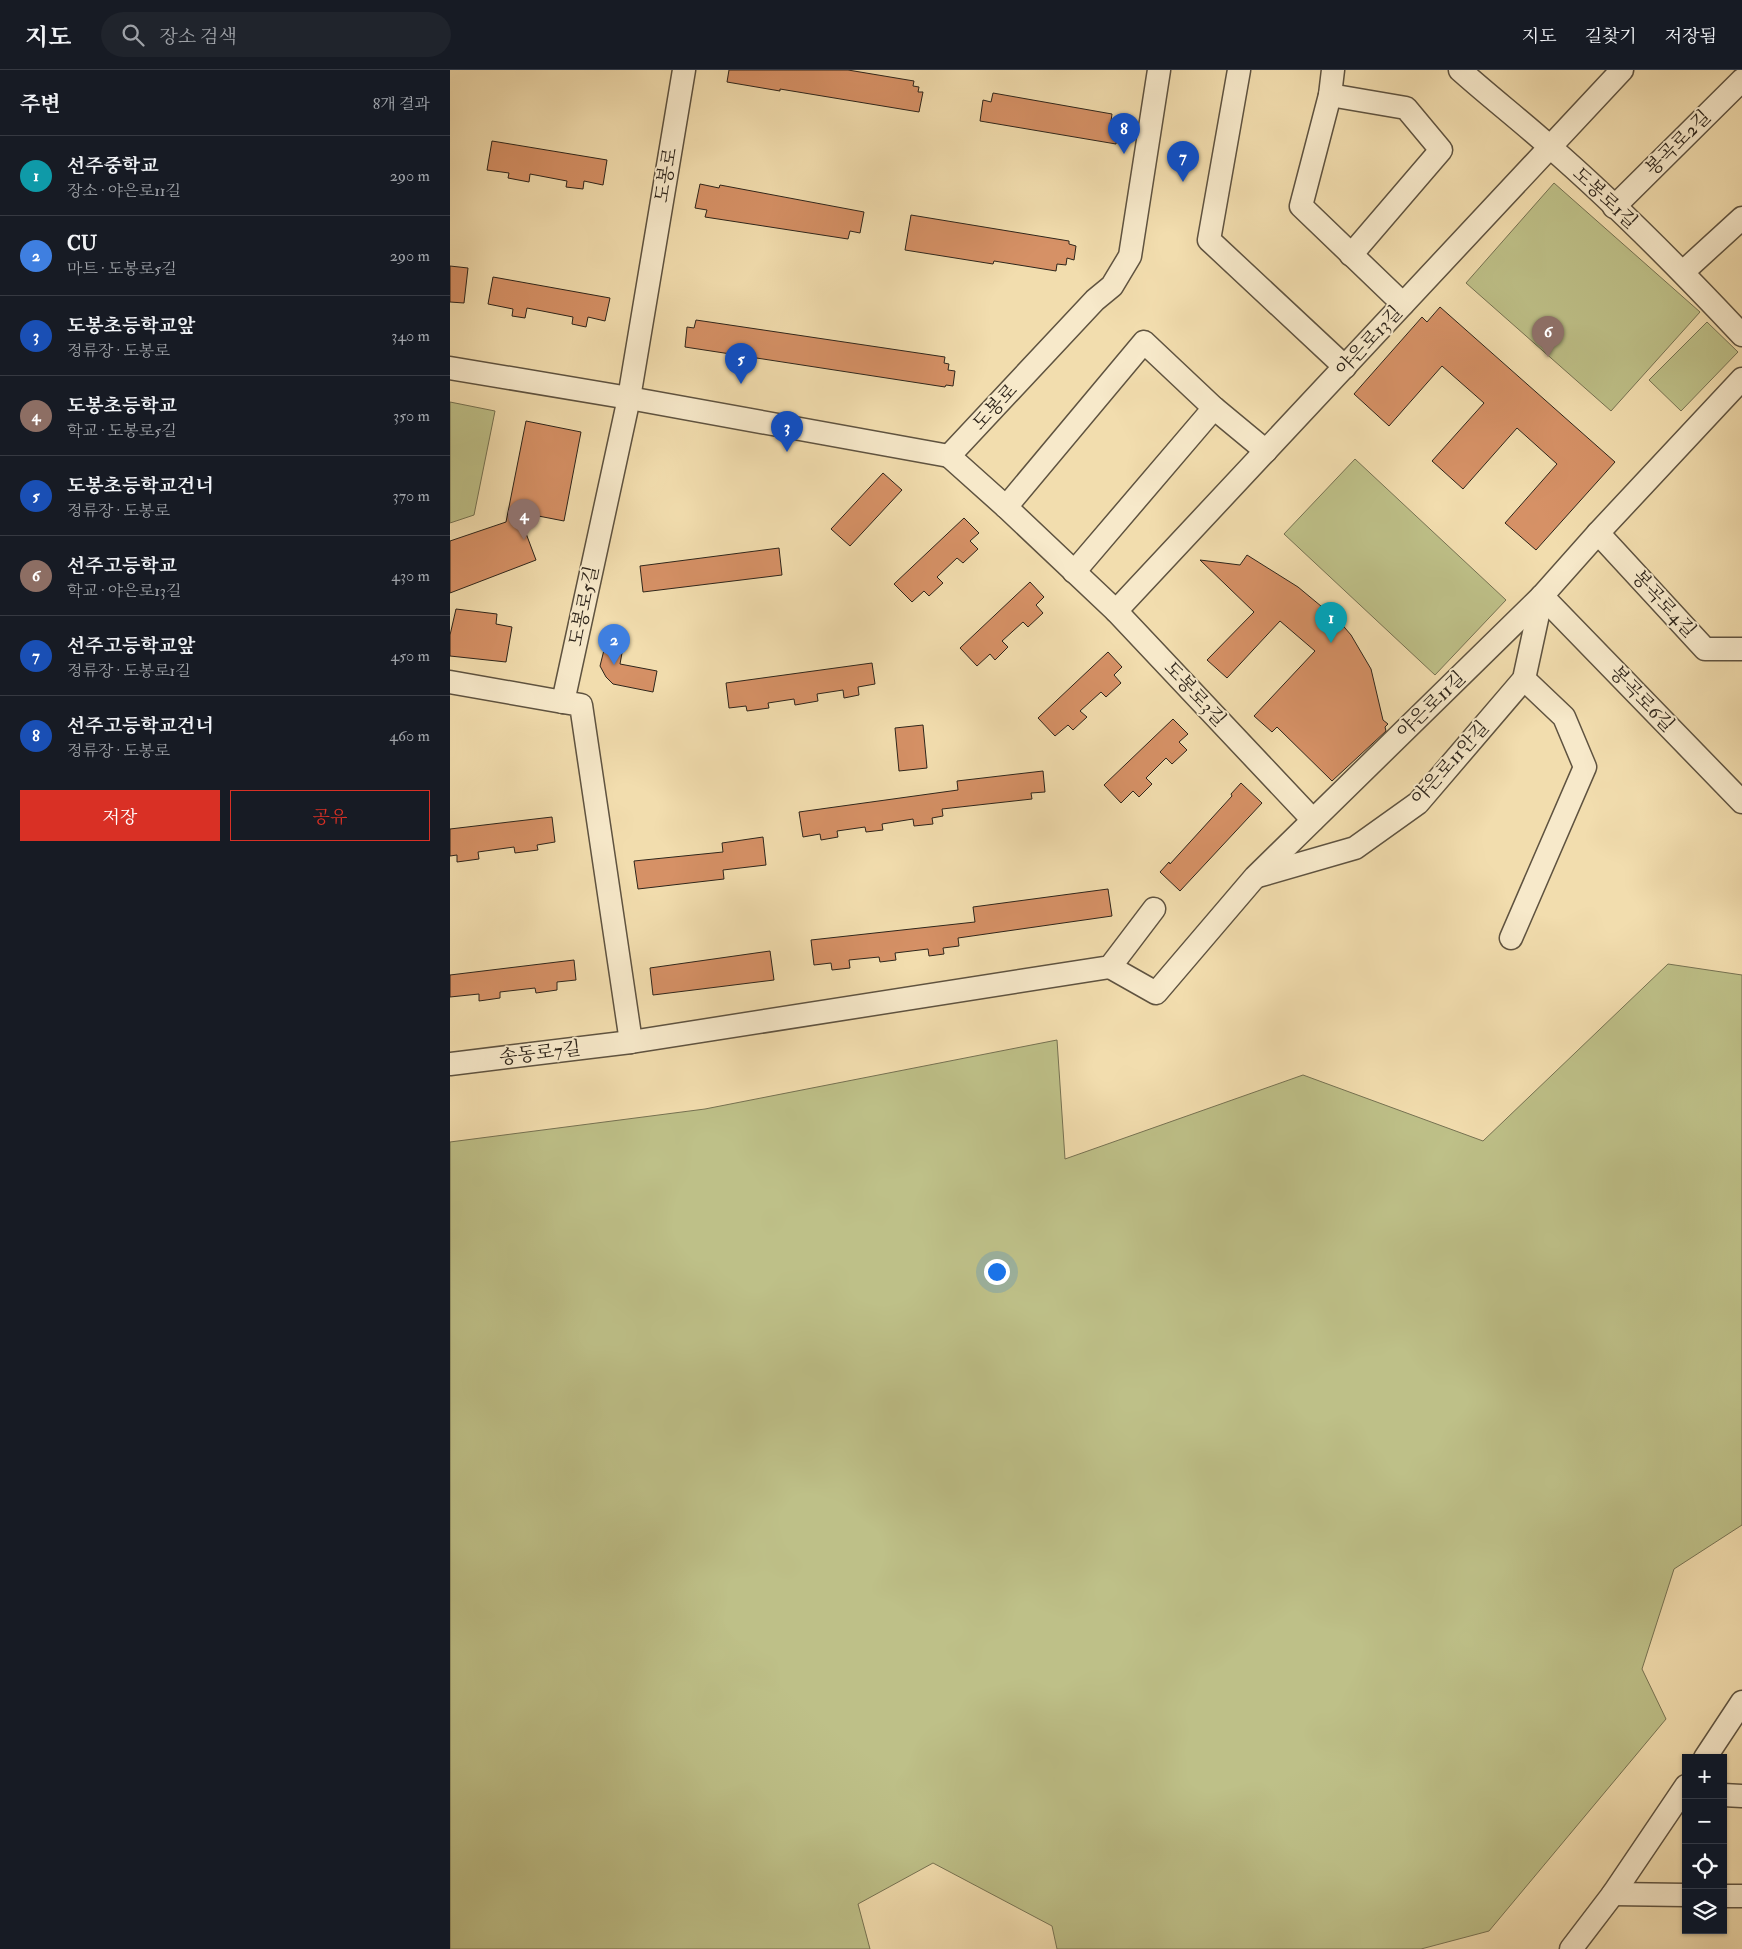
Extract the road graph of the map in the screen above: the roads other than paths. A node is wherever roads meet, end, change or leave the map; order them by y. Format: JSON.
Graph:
{"nodes":[{"id":1,"x":684,"y":70,"type":"edge"},
{"id":2,"x":1159,"y":70,"type":"edge"},
{"id":3,"x":1239,"y":70,"type":"edge"},
{"id":4,"x":1333,"y":70,"type":"edge"},
{"id":5,"x":1622,"y":70,"type":"edge"},
{"id":6,"x":1734,"y":70,"type":"edge"},
{"id":7,"x":1471,"y":74,"type":"edge"},
{"id":8,"x":1742,"y":79,"type":"edge"},
{"id":9,"x":1330,"y":95,"type":"junction"},
{"id":10,"x":1550,"y":147,"type":"junction"},
{"id":11,"x":1614,"y":206,"type":"junction"},
{"id":12,"x":1742,"y":218,"type":"edge"},
{"id":13,"x":1351,"y":255,"type":"junction"},
{"id":14,"x":1683,"y":272,"type":"junction"},
{"id":15,"x":1403,"y":304,"type":"junction"},
{"id":16,"x":1742,"y":335,"type":"edge"},
{"id":17,"x":1345,"y":367,"type":"junction"},
{"id":18,"x":450,"y":368,"type":"edge"},
{"id":19,"x":1742,"y":379,"type":"edge"},
{"id":20,"x":629,"y":398,"type":"junction"},
{"id":21,"x":1214,"y":408,"type":"junction"},
{"id":22,"x":1266,"y":451,"type":"junction"},
{"id":23,"x":949,"y":456,"type":"junction"},
{"id":24,"x":1006,"y":507,"type":"junction"},
{"id":25,"x":1598,"y":533,"type":"junction"},
{"id":26,"x":1074,"y":572,"type":"junction"},
{"id":27,"x":1542,"y":596,"type":"junction"},
{"id":28,"x":1116,"y":611,"type":"junction"},
{"id":29,"x":1742,"y":649,"type":"edge"},
{"id":30,"x":1524,"y":679,"type":"junction"},
{"id":31,"x":450,"y":682,"type":"edge"},
{"id":32,"x":562,"y":702,"type":"junction"},
{"id":33,"x":1742,"y":802,"type":"edge"},
{"id":34,"x":1313,"y":820,"type":"junction"},
{"id":35,"x":1255,"y":877,"type":"junction"},
{"id":36,"x":1154,"y":909,"type":"dead end"},
{"id":37,"x":1512,"y":938,"type":"dead end"},
{"id":38,"x":1110,"y":967,"type":"junction"},
{"id":39,"x":631,"y":1042,"type":"junction"},
{"id":40,"x":450,"y":1064,"type":"edge"},
{"id":41,"x":1742,"y":1702,"type":"edge"},
{"id":42,"x":1708,"y":1754,"type":"edge"},
{"id":43,"x":1682,"y":1794,"type":"edge"},
{"id":44,"x":1727,"y":1795,"type":"edge"},
{"id":45,"x":1742,"y":1796,"type":"edge"},
{"id":46,"x":1613,"y":1894,"type":"junction"},
{"id":47,"x":1682,"y":1895,"type":"edge"},
{"id":48,"x":1727,"y":1896,"type":"edge"},
{"id":49,"x":1742,"y":1896,"type":"edge"},
{"id":50,"x":1571,"y":1949,"type":"edge"}],
"edges":[{"from":1,"to":20,"type":"street","name":"도봉로"},
{"from":2,"to":23,"type":"street","name":"도봉로"},
{"from":3,"to":17,"type":"street"},
{"from":4,"to":9,"type":"street"},
{"from":5,"to":10,"type":"street","name":"야은로13길"},
{"from":6,"to":8,"type":"street","name":"봉곡로2길"},
{"from":7,"to":10,"type":"street","name":"도봉로1길"},
{"from":8,"to":11,"type":"street","name":"봉곡로2길"},
{"from":9,"to":13,"type":"street"},
{"from":9,"to":13,"type":"street"},
{"from":10,"to":11,"type":"street","name":"도봉로1길"},
{"from":10,"to":15,"type":"street","name":"야은로13길"},
{"from":11,"to":14,"type":"street","name":"도봉로1길"},
{"from":12,"to":14,"type":"street"},
{"from":13,"to":15,"type":"street"},
{"from":14,"to":16,"type":"street","name":"도봉로1길"},
{"from":15,"to":17,"type":"street","name":"야은로13길"},
{"from":17,"to":22,"type":"street","name":"야은로13길"},
{"from":18,"to":20,"type":"street"},
{"from":19,"to":25,"type":"street","name":"야은로11길"},
{"from":20,"to":23,"type":"street"},
{"from":20,"to":32,"type":"street","name":"도봉로5길"},
{"from":21,"to":22,"type":"street"},
{"from":21,"to":24,"type":"street"},
{"from":21,"to":26,"type":"street"},
{"from":22,"to":28,"type":"street","name":"야은로13길"},
{"from":23,"to":24,"type":"street","name":"도봉로3길"},
{"from":24,"to":26,"type":"street","name":"도봉로3길"},
{"from":25,"to":27,"type":"street","name":"야은로11길"},
{"from":25,"to":29,"type":"street","name":"봉곡로4길"},
{"from":26,"to":28,"type":"street","name":"도봉로3길"},
{"from":27,"to":30,"type":"street","name":"야은로11안길"},
{"from":27,"to":33,"type":"street","name":"봉곡로6길"},
{"from":27,"to":34,"type":"street","name":"야은로11길"},
{"from":28,"to":34,"type":"street","name":"도봉로3길"},
{"from":30,"to":35,"type":"street","name":"야은로11안길"},
{"from":30,"to":37,"type":"street"},
{"from":31,"to":32,"type":"street"},
{"from":32,"to":39,"type":"street"},
{"from":34,"to":35,"type":"street","name":"야은로11길"},
{"from":35,"to":38,"type":"street","name":"야은로11길"},
{"from":36,"to":38,"type":"street"},
{"from":38,"to":39,"type":"street","name":"송동로7길"},
{"from":39,"to":40,"type":"street","name":"송동로7길"},
{"from":41,"to":42,"type":"street"},
{"from":43,"to":46,"type":"street"},
{"from":44,"to":45,"type":"street"},
{"from":46,"to":47,"type":"street"},
{"from":46,"to":50,"type":"street"},
{"from":48,"to":49,"type":"street"}]}
